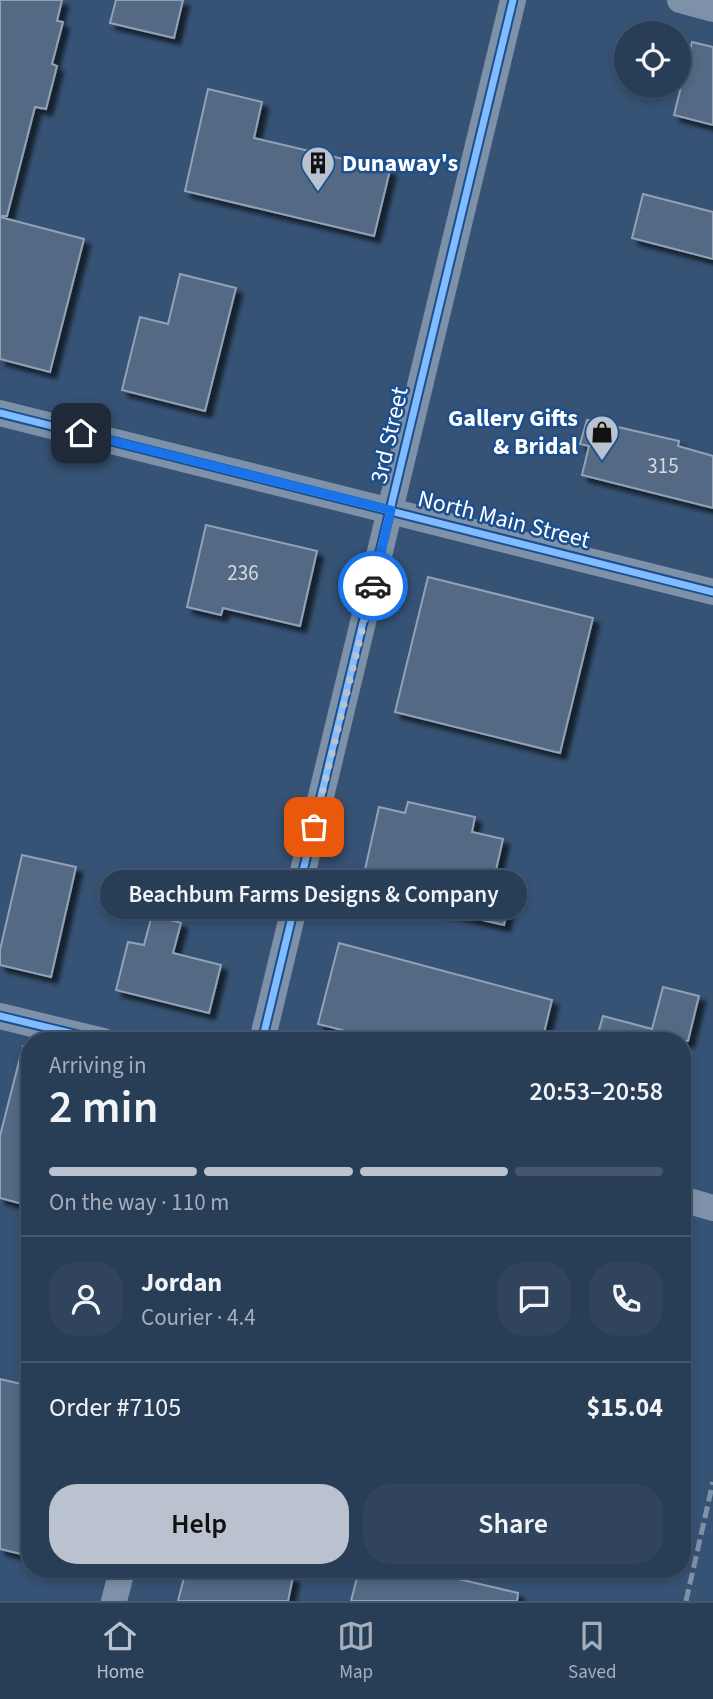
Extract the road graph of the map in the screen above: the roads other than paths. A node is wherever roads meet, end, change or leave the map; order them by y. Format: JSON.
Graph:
{"nodes":[{"id":1,"x":513,"y":0,"type":"edge"},
{"id":2,"x":680,"y":0,"type":"edge"},
{"id":3,"x":713,"y":9,"type":"edge"},
{"id":4,"x":0,"y":413,"type":"edge"},
{"id":5,"x":391,"y":510,"type":"junction"},
{"id":6,"x":713,"y":592,"type":"edge"},
{"id":7,"x":0,"y":1016,"type":"edge"},
{"id":8,"x":66,"y":1032,"type":"edge"},
{"id":9,"x":264,"y":1032,"type":"edge"},
{"id":10,"x":691,"y":1185,"type":"edge"},
{"id":11,"x":713,"y":1189,"type":"edge"},
{"id":12,"x":691,"y":1202,"type":"edge"},
{"id":13,"x":713,"y":1208,"type":"edge"},
{"id":14,"x":120,"y":1578,"type":"edge"},
{"id":15,"x":114,"y":1601,"type":"edge"}],
"edges":[{"from":1,"to":5,"type":"street","name":"3rd Street"},
{"from":2,"to":3,"type":"street"},
{"from":4,"to":5,"type":"street","name":"North Main Street"},
{"from":5,"to":6,"type":"street","name":"North Main Street"},
{"from":5,"to":9,"type":"street","name":"3rd Street"},
{"from":7,"to":8,"type":"street"},
{"from":10,"to":11,"type":"street"},
{"from":12,"to":13,"type":"street"},
{"from":14,"to":15,"type":"street"}]}
